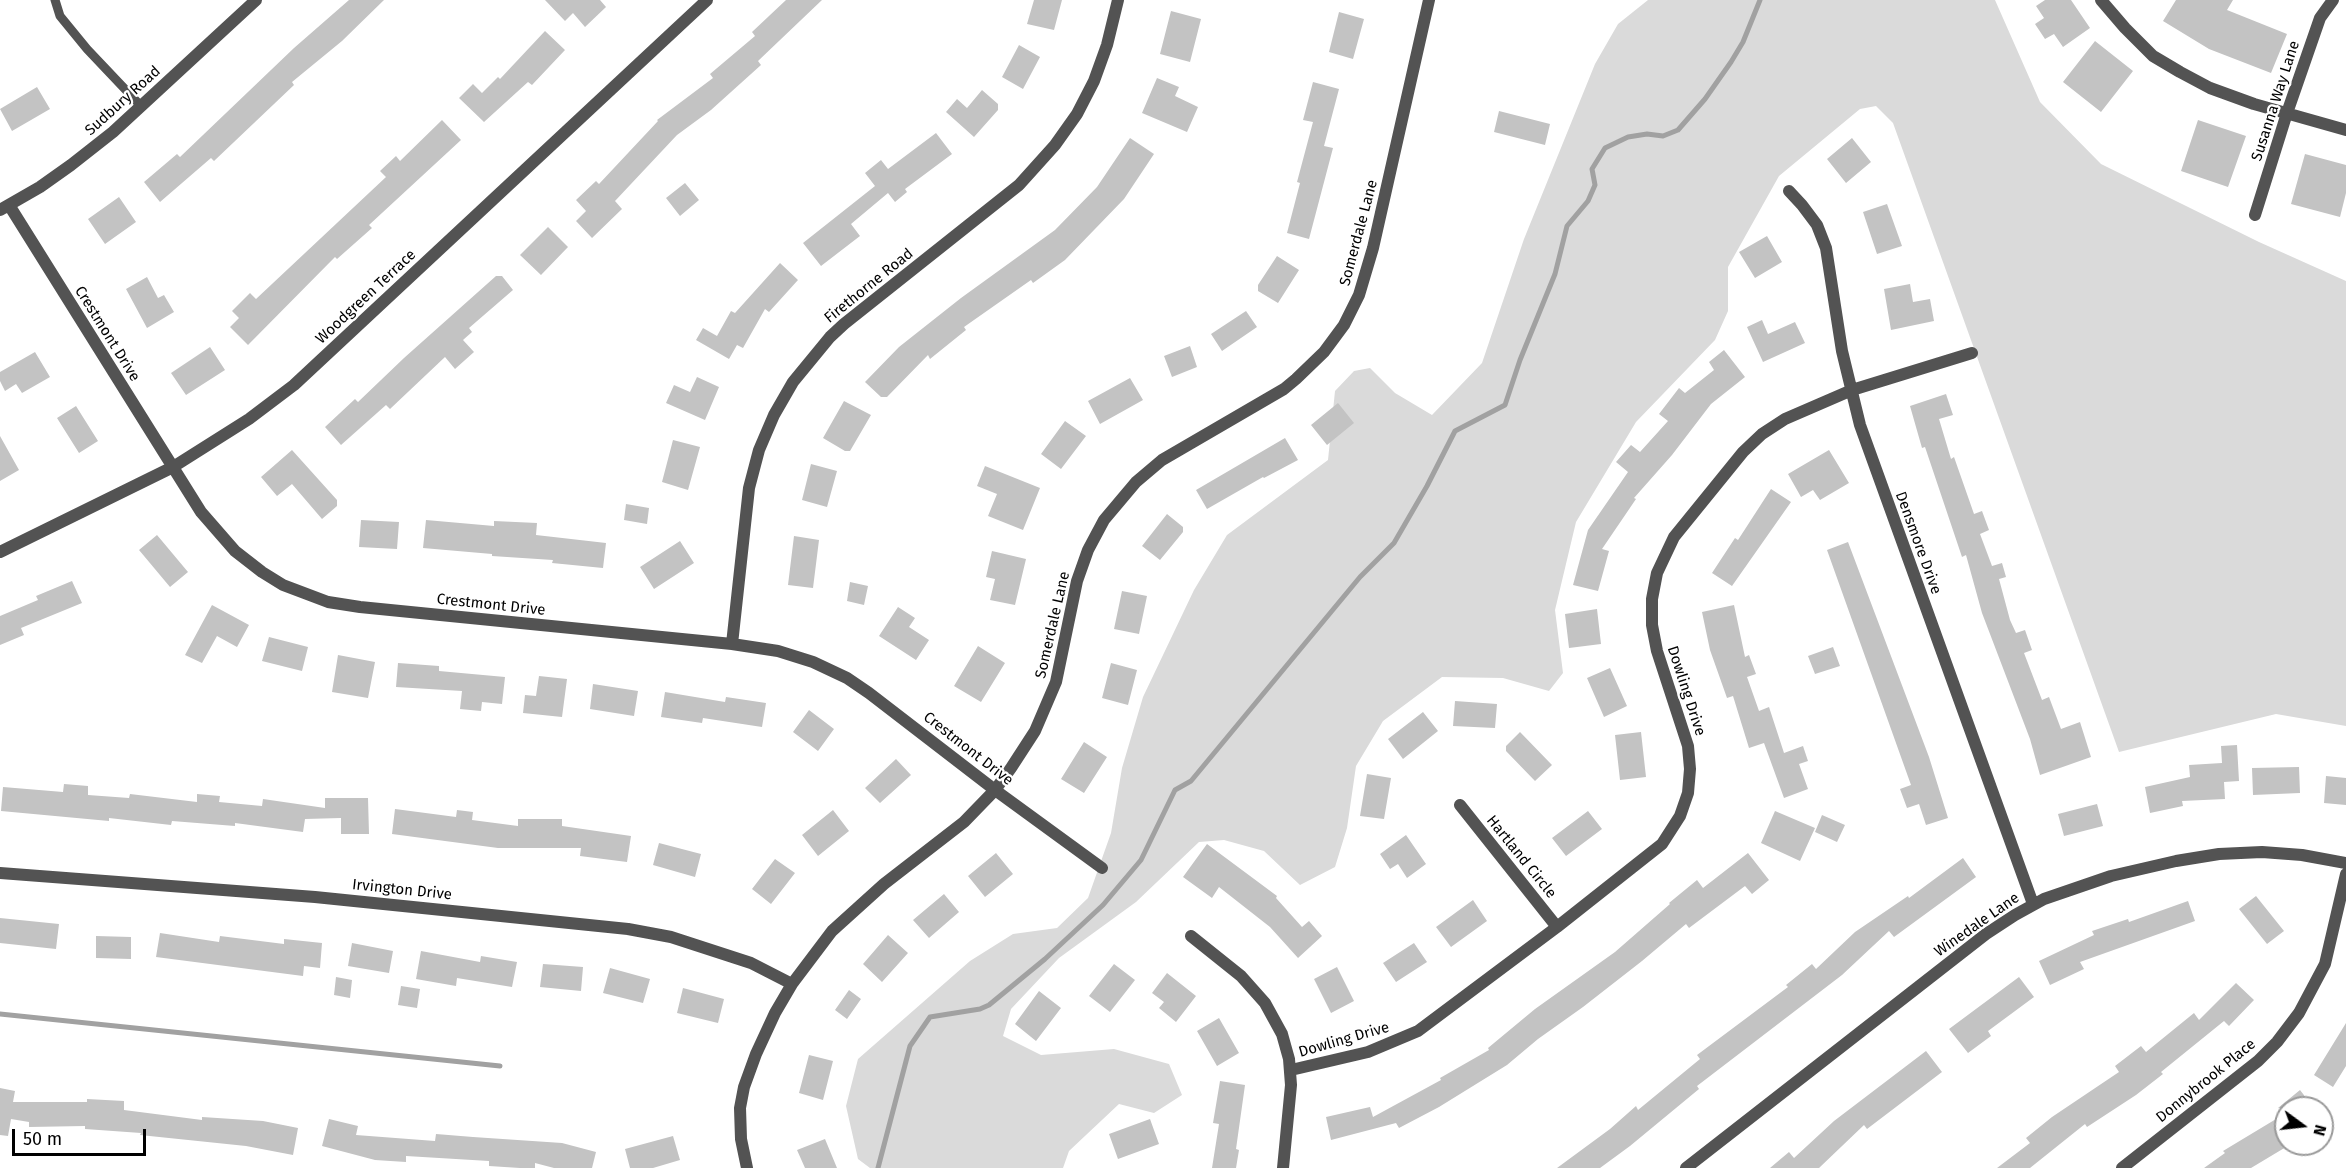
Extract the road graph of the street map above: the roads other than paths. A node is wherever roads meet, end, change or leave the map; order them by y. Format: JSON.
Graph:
{"nodes":[{"id":1,"x":55,"y":0,"type":"edge"},
{"id":2,"x":256,"y":0,"type":"edge"},
{"id":3,"x":707,"y":0,"type":"edge"},
{"id":4,"x":1118,"y":0,"type":"edge"},
{"id":5,"x":1429,"y":0,"type":"edge"},
{"id":6,"x":2101,"y":0,"type":"edge"},
{"id":7,"x":2333,"y":0,"type":"edge"},
{"id":8,"x":141,"y":106,"type":"junction"},
{"id":9,"x":2287,"y":113,"type":"junction"},
{"id":10,"x":2346,"y":130,"type":"edge"},
{"id":11,"x":1789,"y":191,"type":"dead end"},
{"id":12,"x":4,"y":207,"type":"edge"},
{"id":13,"x":2255,"y":215,"type":"dead end"},
{"id":14,"x":1972,"y":353,"type":"dead end"},
{"id":15,"x":1852,"y":390,"type":"junction"},
{"id":16,"x":173,"y":467,"type":"junction"},
{"id":17,"x":0,"y":552,"type":"edge"},
{"id":18,"x":732,"y":644,"type":"junction"},
{"id":19,"x":995,"y":790,"type":"junction"},
{"id":20,"x":1460,"y":806,"type":"dead end"},
{"id":21,"x":2346,"y":863,"type":"edge"},
{"id":22,"x":1102,"y":868,"type":"dead end"},
{"id":23,"x":0,"y":873,"type":"edge"},
{"id":24,"x":2346,"y":874,"type":"edge"},
{"id":25,"x":2033,"y":904,"type":"junction"},
{"id":26,"x":1557,"y":927,"type":"junction"},
{"id":27,"x":1191,"y":936,"type":"dead end"},
{"id":28,"x":792,"y":984,"type":"junction"},
{"id":29,"x":1291,"y":1070,"type":"junction"},
{"id":30,"x":747,"y":1168,"type":"edge"},
{"id":31,"x":1283,"y":1168,"type":"edge"},
{"id":32,"x":1686,"y":1168,"type":"edge"},
{"id":33,"x":2122,"y":1168,"type":"edge"}],
"edges":[{"from":1,"to":8,"type":"lane"},
{"from":2,"to":8,"type":"street","name":"Sudbury Road"},
{"from":3,"to":16,"type":"street","name":"Woodgreen Terrace"},
{"from":4,"to":18,"type":"street","name":"Firethorne Road"},
{"from":5,"to":19,"type":"street","name":"Somerdale Lane"},
{"from":6,"to":9,"type":"street"},
{"from":7,"to":9,"type":"street","name":"Susanna Way Lane"},
{"from":8,"to":12,"type":"street","name":"Sudbury Road"},
{"from":9,"to":10,"type":"street"},
{"from":9,"to":13,"type":"street","name":"Susanna Way Lane"},
{"from":11,"to":15,"type":"street","name":"Densmore Drive"},
{"from":12,"to":16,"type":"street","name":"Crestmont Drive"},
{"from":14,"to":15,"type":"street","name":"Dowling Drive"},
{"from":15,"to":25,"type":"street","name":"Densmore Drive"},
{"from":15,"to":26,"type":"street","name":"Dowling Drive"},
{"from":16,"to":17,"type":"street","name":"Woodgreen Terrace"},
{"from":16,"to":18,"type":"street","name":"Crestmont Drive"},
{"from":18,"to":19,"type":"street","name":"Crestmont Drive"},
{"from":19,"to":22,"type":"street","name":"Crestmont Drive"},
{"from":19,"to":28,"type":"street","name":"Somerdale Lane"},
{"from":20,"to":26,"type":"street","name":"Hartland Circle"},
{"from":21,"to":25,"type":"street","name":"Winedale Lane"},
{"from":23,"to":28,"type":"street","name":"Irvington Drive"},
{"from":24,"to":33,"type":"street","name":"Donnybrook Place"},
{"from":25,"to":32,"type":"street","name":"Winedale Lane"},
{"from":26,"to":29,"type":"street","name":"Dowling Drive"},
{"from":27,"to":29,"type":"street"},
{"from":28,"to":30,"type":"street","name":"Somerdale Lane"},
{"from":29,"to":31,"type":"street"}]}
